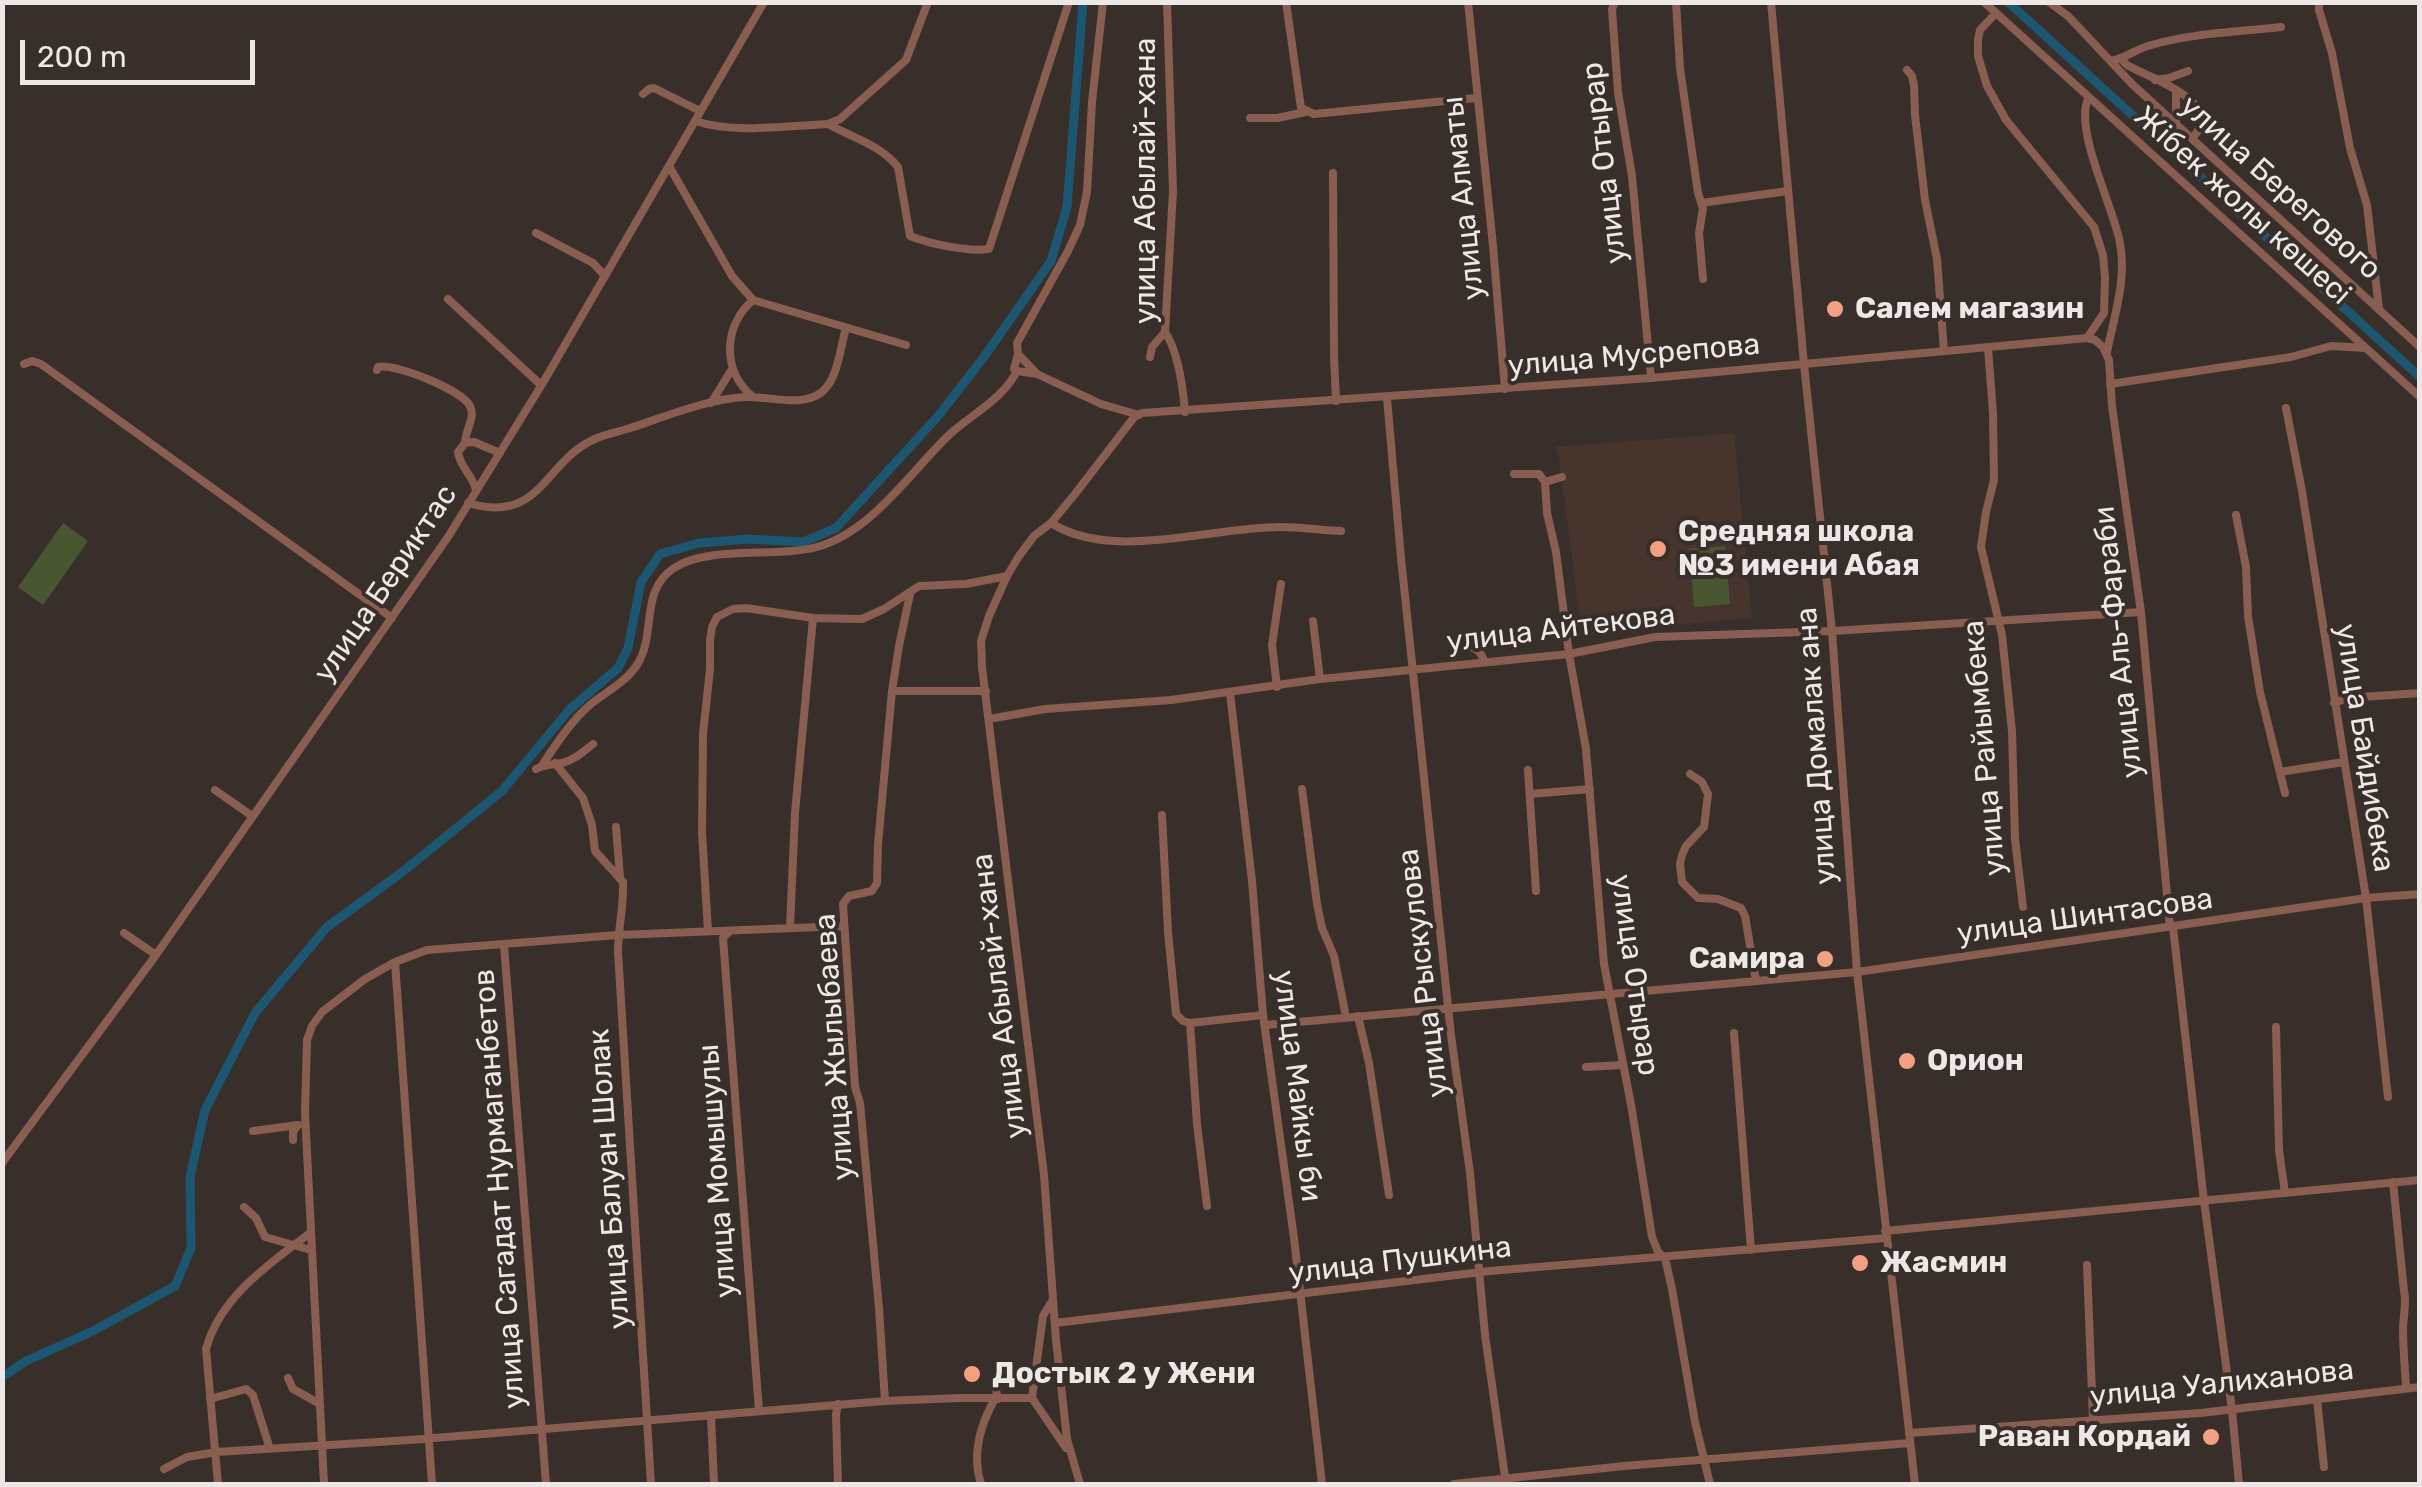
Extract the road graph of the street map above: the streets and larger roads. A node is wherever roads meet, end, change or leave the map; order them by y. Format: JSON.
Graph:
{"nodes":[{"id":1,"x":764,"y":2,"type":"edge"},
{"id":2,"x":928,"y":2,"type":"edge"},
{"id":3,"x":1069,"y":2,"type":"edge"},
{"id":4,"x":1103,"y":2,"type":"edge"},
{"id":5,"x":1167,"y":2,"type":"edge"},
{"id":6,"x":1286,"y":2,"type":"edge"},
{"id":7,"x":1468,"y":2,"type":"edge"},
{"id":8,"x":1615,"y":2,"type":"edge"},
{"id":9,"x":1676,"y":2,"type":"edge"},
{"id":10,"x":1772,"y":2,"type":"edge"},
{"id":11,"x":1984,"y":2,"type":"edge"},
{"id":12,"x":2049,"y":2,"type":"edge"},
{"id":13,"x":2319,"y":2,"type":"edge"},
{"id":14,"x":2064,"y":7,"type":"edge"},
{"id":15,"x":1996,"y":13,"type":"junction"},
{"id":16,"x":2282,"y":27,"type":"dead end"},
{"id":17,"x":2116,"y":60,"type":"junction"},
{"id":18,"x":1907,"y":70,"type":"dead end"},
{"id":19,"x":2188,"y":71,"type":"dead end"},
{"id":20,"x":2155,"y":80,"type":"junction"},
{"id":21,"x":2176,"y":91,"type":"junction"},
{"id":22,"x":643,"y":94,"type":"dead end"},
{"id":23,"x":1476,"y":98,"type":"junction"},
{"id":24,"x":2088,"y":99,"type":"junction"},
{"id":25,"x":700,"y":112,"type":"junction"},
{"id":26,"x":1306,"y":112,"type":"junction"},
{"id":27,"x":1250,"y":118,"type":"dead end"},
{"id":28,"x":694,"y":120,"type":"junction"},
{"id":29,"x":828,"y":124,"type":"junction"},
{"id":30,"x":2176,"y":124,"type":"junction"},
{"id":31,"x":2192,"y":138,"type":"junction"},
{"id":32,"x":669,"y":166,"type":"junction"},
{"id":33,"x":1333,"y":173,"type":"dead end"},
{"id":34,"x":1788,"y":191,"type":"junction"},
{"id":35,"x":1702,"y":203,"type":"junction"},
{"id":36,"x":536,"y":233,"type":"dead end"},
{"id":37,"x":605,"y":276,"type":"junction"},
{"id":38,"x":1703,"y":279,"type":"dead end"},
{"id":39,"x":448,"y":299,"type":"dead end"},
{"id":40,"x":753,"y":300,"type":"junction"},
{"id":41,"x":2378,"y":309,"type":"junction"},
{"id":42,"x":846,"y":328,"type":"junction"},
{"id":43,"x":1164,"y":332,"type":"junction"},
{"id":44,"x":2087,"y":338,"type":"junction"},
{"id":45,"x":906,"y":346,"type":"dead end"},
{"id":46,"x":2420,"y":347,"type":"edge"},
{"id":47,"x":1988,"y":348,"type":"junction"},
{"id":48,"x":2365,"y":348,"type":"junction"},
{"id":49,"x":1944,"y":351,"type":"junction"},
{"id":50,"x":2107,"y":353,"type":"junction"},
{"id":51,"x":1018,"y":354,"type":"junction"},
{"id":52,"x":1150,"y":357,"type":"dead end"},
{"id":53,"x":24,"y":364,"type":"dead end"},
{"id":54,"x":1804,"y":364,"type":"junction"},
{"id":55,"x":732,"y":368,"type":"junction"},
{"id":56,"x":377,"y":370,"type":"dead end"},
{"id":57,"x":1016,"y":371,"type":"junction"},
{"id":58,"x":1037,"y":374,"type":"junction"},
{"id":59,"x":1651,"y":378,"type":"junction"},
{"id":60,"x":2110,"y":384,"type":"junction"},
{"id":61,"x":541,"y":385,"type":"junction"},
{"id":62,"x":1506,"y":389,"type":"junction"},
{"id":63,"x":754,"y":397,"type":"junction"},
{"id":64,"x":2420,"y":397,"type":"edge"},
{"id":65,"x":1388,"y":398,"type":"junction"},
{"id":66,"x":1336,"y":401,"type":"junction"},
{"id":67,"x":711,"y":403,"type":"junction"},
{"id":68,"x":2286,"y":408,"type":"dead end"},
{"id":69,"x":1185,"y":412,"type":"junction"},
{"id":70,"x":1139,"y":415,"type":"junction"},
{"id":71,"x":465,"y":443,"type":"junction"},
{"id":72,"x":500,"y":453,"type":"junction"},
{"id":73,"x":1514,"y":474,"type":"dead end"},
{"id":74,"x":1562,"y":477,"type":"dead end"},
{"id":75,"x":1545,"y":482,"type":"junction"},
{"id":76,"x":476,"y":490,"type":"junction"},
{"id":77,"x":468,"y":504,"type":"junction"},
{"id":78,"x":2236,"y":514,"type":"dead end"},
{"id":79,"x":1052,"y":522,"type":"junction"},
{"id":80,"x":1342,"y":530,"type":"dead end"},
{"id":81,"x":1006,"y":576,"type":"junction"},
{"id":82,"x":1281,"y":584,"type":"dead end"},
{"id":83,"x":910,"y":594,"type":"junction"},
{"id":84,"x":2141,"y":612,"type":"junction"},
{"id":85,"x":392,"y":618,"type":"junction"},
{"id":86,"x":813,"y":618,"type":"junction"},
{"id":87,"x":1312,"y":620,"type":"dead end"},
{"id":88,"x":1998,"y":620,"type":"junction"},
{"id":89,"x":1832,"y":631,"type":"junction"},
{"id":90,"x":1456,"y":645,"type":"dead end"},
{"id":91,"x":1570,"y":654,"type":"junction"},
{"id":92,"x":1484,"y":662,"type":"junction"},
{"id":93,"x":1413,"y":670,"type":"junction"},
{"id":94,"x":1320,"y":679,"type":"junction"},
{"id":95,"x":1277,"y":687,"type":"junction"},
{"id":96,"x":892,"y":691,"type":"junction"},
{"id":97,"x":986,"y":691,"type":"junction"},
{"id":98,"x":1230,"y":693,"type":"junction"},
{"id":99,"x":2420,"y":693,"type":"edge"},
{"id":100,"x":2334,"y":703,"type":"junction"},
{"id":101,"x":989,"y":719,"type":"junction"},
{"id":102,"x":592,"y":744,"type":"dead end"},
{"id":103,"x":2344,"y":762,"type":"junction"},
{"id":104,"x":556,"y":763,"type":"junction"},
{"id":105,"x":1528,"y":770,"type":"dead end"},
{"id":106,"x":2280,"y":772,"type":"junction"},
{"id":107,"x":1690,"y":774,"type":"dead end"},
{"id":108,"x":1590,"y":789,"type":"junction"},
{"id":109,"x":216,"y":790,"type":"dead end"},
{"id":110,"x":1302,"y":790,"type":"dead end"},
{"id":111,"x":2286,"y":793,"type":"dead end"},
{"id":112,"x":1530,"y":794,"type":"junction"},
{"id":113,"x":252,"y":816,"type":"junction"},
{"id":114,"x":1162,"y":816,"type":"dead end"},
{"id":115,"x":616,"y":827,"type":"dead end"},
{"id":116,"x":620,"y":877,"type":"junction"},
{"id":117,"x":1536,"y":891,"type":"dead end"},
{"id":118,"x":2420,"y":894,"type":"edge"},
{"id":119,"x":2366,"y":898,"type":"junction"},
{"id":120,"x":2023,"y":907,"type":"dead end"},
{"id":121,"x":844,"y":926,"type":"junction"},
{"id":122,"x":2171,"y":927,"type":"junction"},
{"id":123,"x":790,"y":928,"type":"junction"},
{"id":124,"x":708,"y":931,"type":"junction"},
{"id":125,"x":730,"y":931,"type":"junction"},
{"id":126,"x":124,"y":933,"type":"dead end"},
{"id":127,"x":618,"y":935,"type":"junction"},
{"id":128,"x":504,"y":944,"type":"junction"},
{"id":129,"x":156,"y":954,"type":"junction"},
{"id":130,"x":395,"y":962,"type":"junction"},
{"id":131,"x":1857,"y":972,"type":"junction"},
{"id":132,"x":1756,"y":980,"type":"junction"},
{"id":133,"x":1609,"y":993,"type":"junction"},
{"id":134,"x":1448,"y":1008,"type":"junction"},
{"id":135,"x":1358,"y":1016,"type":"junction"},
{"id":136,"x":1346,"y":1017,"type":"junction"},
{"id":137,"x":1264,"y":1020,"type":"junction"},
{"id":138,"x":1190,"y":1022,"type":"junction"},
{"id":139,"x":2276,"y":1028,"type":"dead end"},
{"id":140,"x":1734,"y":1033,"type":"dead end"},
{"id":141,"x":1622,"y":1065,"type":"junction"},
{"id":142,"x":1586,"y":1066,"type":"dead end"},
{"id":143,"x":2388,"y":1097,"type":"dead end"},
{"id":144,"x":303,"y":1120,"type":"junction"},
{"id":145,"x":253,"y":1131,"type":"dead end"},
{"id":146,"x":292,"y":1140,"type":"dead end"},
{"id":147,"x":2,"y":1163,"type":"edge"},
{"id":148,"x":2420,"y":1180,"type":"edge"},
{"id":149,"x":2393,"y":1182,"type":"junction"},
{"id":150,"x":2285,"y":1193,"type":"junction"},
{"id":151,"x":1389,"y":1195,"type":"dead end"},
{"id":152,"x":2204,"y":1201,"type":"junction"},
{"id":153,"x":1207,"y":1206,"type":"dead end"},
{"id":154,"x":244,"y":1207,"type":"dead end"},
{"id":155,"x":310,"y":1233,"type":"junction"},
{"id":156,"x":1885,"y":1234,"type":"junction"},
{"id":157,"x":294,"y":1245,"type":"junction"},
{"id":158,"x":311,"y":1250,"type":"junction"},
{"id":159,"x":1751,"y":1250,"type":"junction"},
{"id":160,"x":1664,"y":1258,"type":"junction"},
{"id":161,"x":2087,"y":1265,"type":"dead end"},
{"id":162,"x":1480,"y":1272,"type":"junction"},
{"id":163,"x":1300,"y":1295,"type":"junction"},
{"id":164,"x":1053,"y":1299,"type":"junction"},
{"id":165,"x":1054,"y":1323,"type":"junction"},
{"id":166,"x":288,"y":1378,"type":"dead end"},
{"id":167,"x":994,"y":1382,"type":"dead end"},
{"id":168,"x":2420,"y":1387,"type":"edge"},
{"id":169,"x":2406,"y":1388,"type":"junction"},
{"id":170,"x":1032,"y":1398,"type":"junction"},
{"id":171,"x":210,"y":1399,"type":"junction"},
{"id":172,"x":997,"y":1399,"type":"junction"},
{"id":173,"x":2317,"y":1399,"type":"junction"},
{"id":174,"x":885,"y":1400,"type":"junction"},
{"id":175,"x":320,"y":1404,"type":"junction"},
{"id":176,"x":838,"y":1404,"type":"junction"},
{"id":177,"x":2232,"y":1410,"type":"junction"},
{"id":178,"x":759,"y":1411,"type":"junction"},
{"id":179,"x":711,"y":1415,"type":"junction"},
{"id":180,"x":2093,"y":1420,"type":"junction"},
{"id":181,"x":648,"y":1421,"type":"junction"},
{"id":182,"x":541,"y":1430,"type":"junction"},
{"id":183,"x":1909,"y":1433,"type":"junction"},
{"id":184,"x":429,"y":1438,"type":"junction"},
{"id":185,"x":1910,"y":1444,"type":"junction"},
{"id":186,"x":322,"y":1446,"type":"junction"},
{"id":187,"x":270,"y":1449,"type":"junction"},
{"id":188,"x":1068,"y":1451,"type":"junction"},
{"id":189,"x":216,"y":1452,"type":"junction"},
{"id":190,"x":1705,"y":1460,"type":"junction"},
{"id":191,"x":2324,"y":1468,"type":"dead end"},
{"id":192,"x":164,"y":1469,"type":"dead end"},
{"id":193,"x":1506,"y":1482,"type":"edge"},
{"id":194,"x":218,"y":1484,"type":"edge"},
{"id":195,"x":324,"y":1484,"type":"edge"},
{"id":196,"x":432,"y":1484,"type":"edge"},
{"id":197,"x":546,"y":1484,"type":"edge"},
{"id":198,"x":652,"y":1484,"type":"edge"},
{"id":199,"x":714,"y":1484,"type":"edge"},
{"id":200,"x":838,"y":1484,"type":"edge"},
{"id":201,"x":980,"y":1484,"type":"edge"},
{"id":202,"x":1080,"y":1484,"type":"edge"},
{"id":203,"x":1322,"y":1484,"type":"edge"},
{"id":204,"x":1454,"y":1484,"type":"edge"},
{"id":205,"x":1710,"y":1484,"type":"edge"},
{"id":206,"x":1915,"y":1484,"type":"edge"},
{"id":207,"x":2239,"y":1484,"type":"edge"}],
"edges":[{"from":1,"to":25,"type":"street","name":"улица Бериктас"},
{"from":2,"to":29,"type":"street"},
{"from":3,"to":29,"type":"street"},
{"from":4,"to":51,"type":"street"},
{"from":5,"to":43,"type":"street","name":"улица Абылай-хана"},
{"from":6,"to":26,"type":"street"},
{"from":7,"to":23,"type":"street","name":"улица Алматы"},
{"from":8,"to":59,"type":"street","name":"улица Отырар"},
{"from":9,"to":35,"type":"street"},
{"from":10,"to":34,"type":"street","name":"улица Домалак ана"},
{"from":11,"to":15,"type":"street"},
{"from":12,"to":14,"type":"street","name":"улица Берегового"},
{"from":13,"to":41,"type":"street"},
{"from":14,"to":17,"type":"street","name":"улица Берегового"},
{"from":15,"to":24,"type":"street"},
{"from":15,"to":44,"type":"street"},
{"from":16,"to":17,"type":"street"},
{"from":17,"to":20,"type":"street"},
{"from":17,"to":30,"type":"street","name":"улица Берегового"},
{"from":18,"to":49,"type":"street"},
{"from":19,"to":20,"type":"street"},
{"from":20,"to":21,"type":"street"},
{"from":21,"to":30,"type":"street"},
{"from":21,"to":31,"type":"street"},
{"from":22,"to":25,"type":"street"},
{"from":23,"to":26,"type":"street"},
{"from":23,"to":62,"type":"street","name":"улица Алматы"},
{"from":24,"to":48,"type":"street","name":"Жібек жолы көшесі"},
{"from":24,"to":50,"type":"street","name":"улица Аль-Фараби"},
{"from":25,"to":28,"type":"street","name":"улица Бериктас"},
{"from":26,"to":27,"type":"street"},
{"from":28,"to":29,"type":"street"},
{"from":28,"to":32,"type":"street","name":"улица Бериктас"},
{"from":30,"to":31,"type":"street","name":"улица Берегового"},
{"from":31,"to":41,"type":"street","name":"улица Берегового"},
{"from":32,"to":37,"type":"street","name":"улица Бериктас"},
{"from":32,"to":40,"type":"street"},
{"from":33,"to":66,"type":"street"},
{"from":34,"to":35,"type":"street"},
{"from":34,"to":54,"type":"street","name":"улица Домалак ана"},
{"from":35,"to":38,"type":"street"},
{"from":36,"to":37,"type":"street"},
{"from":37,"to":61,"type":"street","name":"улица Бериктас"},
{"from":39,"to":61,"type":"street"},
{"from":40,"to":42,"type":"street"},
{"from":40,"to":55,"type":"street"},
{"from":41,"to":46,"type":"street","name":"улица Берегового"},
{"from":42,"to":45,"type":"street"},
{"from":42,"to":63,"type":"street"},
{"from":43,"to":52,"type":"street"},
{"from":43,"to":69,"type":"street","name":"улица Абылай-хана"},
{"from":44,"to":47,"type":"street","name":"улица Мусрепова"},
{"from":44,"to":50,"type":"street"},
{"from":47,"to":49,"type":"street","name":"улица Мусрепова"},
{"from":47,"to":88,"type":"street","name":"улица Райымбека"},
{"from":48,"to":60,"type":"street"},
{"from":48,"to":64,"type":"street","name":"Жібек жолы көшесі"},
{"from":49,"to":54,"type":"street","name":"улица Мусрепова"},
{"from":50,"to":60,"type":"street","name":"улица Аль-Фараби"},
{"from":51,"to":57,"type":"street"},
{"from":51,"to":58,"type":"street"},
{"from":53,"to":85,"type":"street"},
{"from":54,"to":59,"type":"street","name":"улица Мусрепова"},
{"from":54,"to":89,"type":"street","name":"улица Домалак ана"},
{"from":55,"to":63,"type":"street"},
{"from":55,"to":67,"type":"street"},
{"from":56,"to":71,"type":"street"},
{"from":57,"to":58,"type":"street"},
{"from":57,"to":104,"type":"street"},
{"from":58,"to":70,"type":"street"},
{"from":59,"to":62,"type":"street","name":"улица Мусрепова"},
{"from":60,"to":84,"type":"street","name":"улица Аль-Фараби"},
{"from":61,"to":72,"type":"street","name":"улица Бериктас"},
{"from":62,"to":65,"type":"street","name":"улица Мусрепова"},
{"from":63,"to":67,"type":"street"},
{"from":65,"to":66,"type":"street","name":"улица Мусрепова"},
{"from":65,"to":93,"type":"street","name":"улица Рыскулова"},
{"from":66,"to":69,"type":"street","name":"улица Мусрепова"},
{"from":67,"to":77,"type":"street"},
{"from":68,"to":100,"type":"street","name":"улица Байдибека"},
{"from":69,"to":70,"type":"street"},
{"from":70,"to":79,"type":"street","name":"улица Абылай-хана"},
{"from":71,"to":72,"type":"street"},
{"from":71,"to":76,"type":"street"},
{"from":72,"to":76,"type":"street","name":"улица Бериктас"},
{"from":73,"to":75,"type":"street"},
{"from":74,"to":75,"type":"street"},
{"from":75,"to":91,"type":"street","name":"улица Отырар"},
{"from":76,"to":77,"type":"street","name":"улица Бериктас"},
{"from":77,"to":85,"type":"street","name":"улица Бериктас"},
{"from":78,"to":106,"type":"street"},
{"from":79,"to":80,"type":"street"},
{"from":79,"to":81,"type":"street","name":"улица Абылай-хана"},
{"from":81,"to":83,"type":"street"},
{"from":81,"to":97,"type":"street","name":"улица Абылай-хана"},
{"from":82,"to":95,"type":"street"},
{"from":83,"to":86,"type":"street"},
{"from":83,"to":96,"type":"street","name":"улица Жылыбаева"},
{"from":84,"to":88,"type":"street","name":"улица Айтекова"},
{"from":84,"to":122,"type":"street","name":"улица Аль-Фараби"},
{"from":85,"to":113,"type":"street","name":"улица Бериктас"},
{"from":86,"to":123,"type":"street"},
{"from":86,"to":124,"type":"street"},
{"from":87,"to":94,"type":"street"},
{"from":88,"to":89,"type":"street","name":"улица Айтекова"},
{"from":88,"to":120,"type":"street","name":"улица Райымбека"},
{"from":89,"to":91,"type":"street","name":"улица Айтекова"},
{"from":89,"to":131,"type":"street","name":"улица Домалак ана"},
{"from":90,"to":92,"type":"street"},
{"from":91,"to":92,"type":"street","name":"улица Айтекова"},
{"from":91,"to":108,"type":"street","name":"улица Отырар"},
{"from":92,"to":93,"type":"street","name":"улица Айтекова"},
{"from":93,"to":94,"type":"street","name":"улица Айтекова"},
{"from":93,"to":134,"type":"street","name":"улица Рыскулова"},
{"from":94,"to":95,"type":"street","name":"улица Айтекова"},
{"from":95,"to":98,"type":"street","name":"улица Айтекова"},
{"from":96,"to":97,"type":"street"},
{"from":96,"to":121,"type":"street","name":"улица Жылыбаева"},
{"from":97,"to":101,"type":"street","name":"улица Абылай-хана"},
{"from":98,"to":101,"type":"street","name":"улица Айтекова"},
{"from":98,"to":137,"type":"street","name":"улица Майкы би"},
{"from":99,"to":100,"type":"street"},
{"from":100,"to":103,"type":"street","name":"улица Байдибека"},
{"from":101,"to":164,"type":"street","name":"улица Абылай-хана"},
{"from":102,"to":104,"type":"street"},
{"from":103,"to":106,"type":"street"},
{"from":103,"to":119,"type":"street","name":"улица Байдибека"},
{"from":104,"to":116,"type":"street"},
{"from":105,"to":112,"type":"street"},
{"from":106,"to":111,"type":"street"},
{"from":107,"to":132,"type":"street"},
{"from":108,"to":112,"type":"street"},
{"from":108,"to":133,"type":"street","name":"улица Отырар"},
{"from":109,"to":113,"type":"street"},
{"from":110,"to":136,"type":"street"},
{"from":112,"to":117,"type":"street"},
{"from":113,"to":129,"type":"street","name":"улица Бериктас"},
{"from":114,"to":138,"type":"street"},
{"from":115,"to":116,"type":"street","name":"улица Балуан Шолак"},
{"from":116,"to":127,"type":"street","name":"улица Балуан Шолак"},
{"from":118,"to":119,"type":"street","name":"улица Шинтасова"},
{"from":119,"to":122,"type":"street","name":"улица Шинтасова"},
{"from":119,"to":143,"type":"street","name":"улица Байдибека"},
{"from":121,"to":123,"type":"street"},
{"from":121,"to":174,"type":"street","name":"улица Жылыбаева"},
{"from":122,"to":131,"type":"street","name":"улица Шинтасова"},
{"from":122,"to":152,"type":"street","name":"улица Аль-Фараби"},
{"from":123,"to":125,"type":"street"},
{"from":124,"to":125,"type":"street"},
{"from":124,"to":127,"type":"street"},
{"from":125,"to":178,"type":"street","name":"улица Момышулы"},
{"from":126,"to":129,"type":"street"},
{"from":127,"to":128,"type":"street"},
{"from":127,"to":181,"type":"street","name":"улица Балуан Шолак"},
{"from":128,"to":130,"type":"street"},
{"from":128,"to":182,"type":"street","name":"улица Сагадат Нурмаганбетов"},
{"from":129,"to":147,"type":"street","name":"улица Бериктас"},
{"from":130,"to":144,"type":"street"},
{"from":130,"to":184,"type":"street"},
{"from":131,"to":132,"type":"street","name":"улица Шинтасова"},
{"from":131,"to":156,"type":"street","name":"улица Домалак ана"},
{"from":132,"to":133,"type":"street","name":"улица Шинтасова"},
{"from":133,"to":134,"type":"street","name":"улица Шинтасова"},
{"from":133,"to":141,"type":"street","name":"улица Отырар"},
{"from":134,"to":135,"type":"street","name":"улица Шинтасова"},
{"from":134,"to":162,"type":"street","name":"улица Рыскулова"},
{"from":135,"to":136,"type":"street","name":"улица Шинтасова"},
{"from":135,"to":151,"type":"street"},
{"from":136,"to":137,"type":"street","name":"улица Шинтасова"},
{"from":137,"to":138,"type":"street","name":"улица Шинтасова"},
{"from":137,"to":163,"type":"street","name":"улица Майкы би"},
{"from":138,"to":153,"type":"street"},
{"from":139,"to":150,"type":"street"},
{"from":140,"to":159,"type":"street"},
{"from":141,"to":142,"type":"street"},
{"from":141,"to":160,"type":"street","name":"улица Отырар"},
{"from":144,"to":145,"type":"street"},
{"from":144,"to":146,"type":"street"},
{"from":144,"to":155,"type":"street"},
{"from":148,"to":149,"type":"street","name":"улица Пушкина"},
{"from":149,"to":150,"type":"street","name":"улица Пушкина"},
{"from":149,"to":169,"type":"street"},
{"from":150,"to":152,"type":"street","name":"улица Пушкина"},
{"from":152,"to":156,"type":"street","name":"улица Пушкина"},
{"from":152,"to":177,"type":"street","name":"улица Аль-Фараби"},
{"from":154,"to":157,"type":"street"},
{"from":155,"to":157,"type":"street"},
{"from":155,"to":158,"type":"street"},
{"from":156,"to":159,"type":"street","name":"улица Пушкина"},
{"from":156,"to":183,"type":"street","name":"улица Домалак ана"},
{"from":157,"to":158,"type":"street"},
{"from":157,"to":171,"type":"street"},
{"from":158,"to":175,"type":"street"},
{"from":159,"to":160,"type":"street","name":"улица Пушкина"},
{"from":160,"to":162,"type":"street","name":"улица Пушкина"},
{"from":160,"to":190,"type":"street","name":"улица Отырар"},
{"from":161,"to":180,"type":"street"},
{"from":162,"to":163,"type":"street","name":"улица Пушкина"},
{"from":162,"to":193,"type":"street","name":"улица Рыскулова"},
{"from":163,"to":165,"type":"street","name":"улица Пушкина"},
{"from":163,"to":203,"type":"street","name":"улица Майкы би"},
{"from":164,"to":165,"type":"street","name":"улица Абылай-хана"},
{"from":164,"to":170,"type":"street"},
{"from":165,"to":188,"type":"street","name":"улица Абылай-хана"},
{"from":166,"to":175,"type":"street"},
{"from":167,"to":172,"type":"street"},
{"from":168,"to":169,"type":"street","name":"улица Уалиханова"},
{"from":169,"to":173,"type":"street","name":"улица Уалиханова"},
{"from":170,"to":172,"type":"street"},
{"from":170,"to":188,"type":"street"},
{"from":171,"to":187,"type":"street"},
{"from":171,"to":189,"type":"street"},
{"from":172,"to":174,"type":"street"},
{"from":172,"to":201,"type":"street"},
{"from":173,"to":177,"type":"street","name":"улица Уалиханова"},
{"from":173,"to":191,"type":"street"},
{"from":174,"to":176,"type":"street"},
{"from":175,"to":186,"type":"street"},
{"from":176,"to":178,"type":"street"},
{"from":176,"to":200,"type":"street"},
{"from":177,"to":180,"type":"street","name":"улица Уалиханова"},
{"from":177,"to":207,"type":"street","name":"улица Аль-Фараби"},
{"from":178,"to":179,"type":"street"},
{"from":179,"to":181,"type":"street"},
{"from":179,"to":199,"type":"street"},
{"from":180,"to":183,"type":"street","name":"улица Уалиханова"},
{"from":181,"to":182,"type":"street"},
{"from":181,"to":198,"type":"street","name":"улица Балуан Шолак"},
{"from":182,"to":184,"type":"street"},
{"from":182,"to":197,"type":"street","name":"улица Сагадат Нурмаганбетов"},
{"from":183,"to":185,"type":"street","name":"улица Домалак ана"},
{"from":184,"to":186,"type":"street"},
{"from":184,"to":196,"type":"street"},
{"from":185,"to":190,"type":"street"},
{"from":185,"to":206,"type":"street","name":"улица Домалак ана"},
{"from":186,"to":187,"type":"street"},
{"from":186,"to":195,"type":"street"},
{"from":187,"to":189,"type":"street"},
{"from":188,"to":202,"type":"street","name":"улица Абылай-хана"},
{"from":189,"to":192,"type":"street"},
{"from":189,"to":194,"type":"street"},
{"from":190,"to":193,"type":"street"},
{"from":190,"to":205,"type":"street","name":"улица Отырар"},
{"from":193,"to":204,"type":"street"}]}
